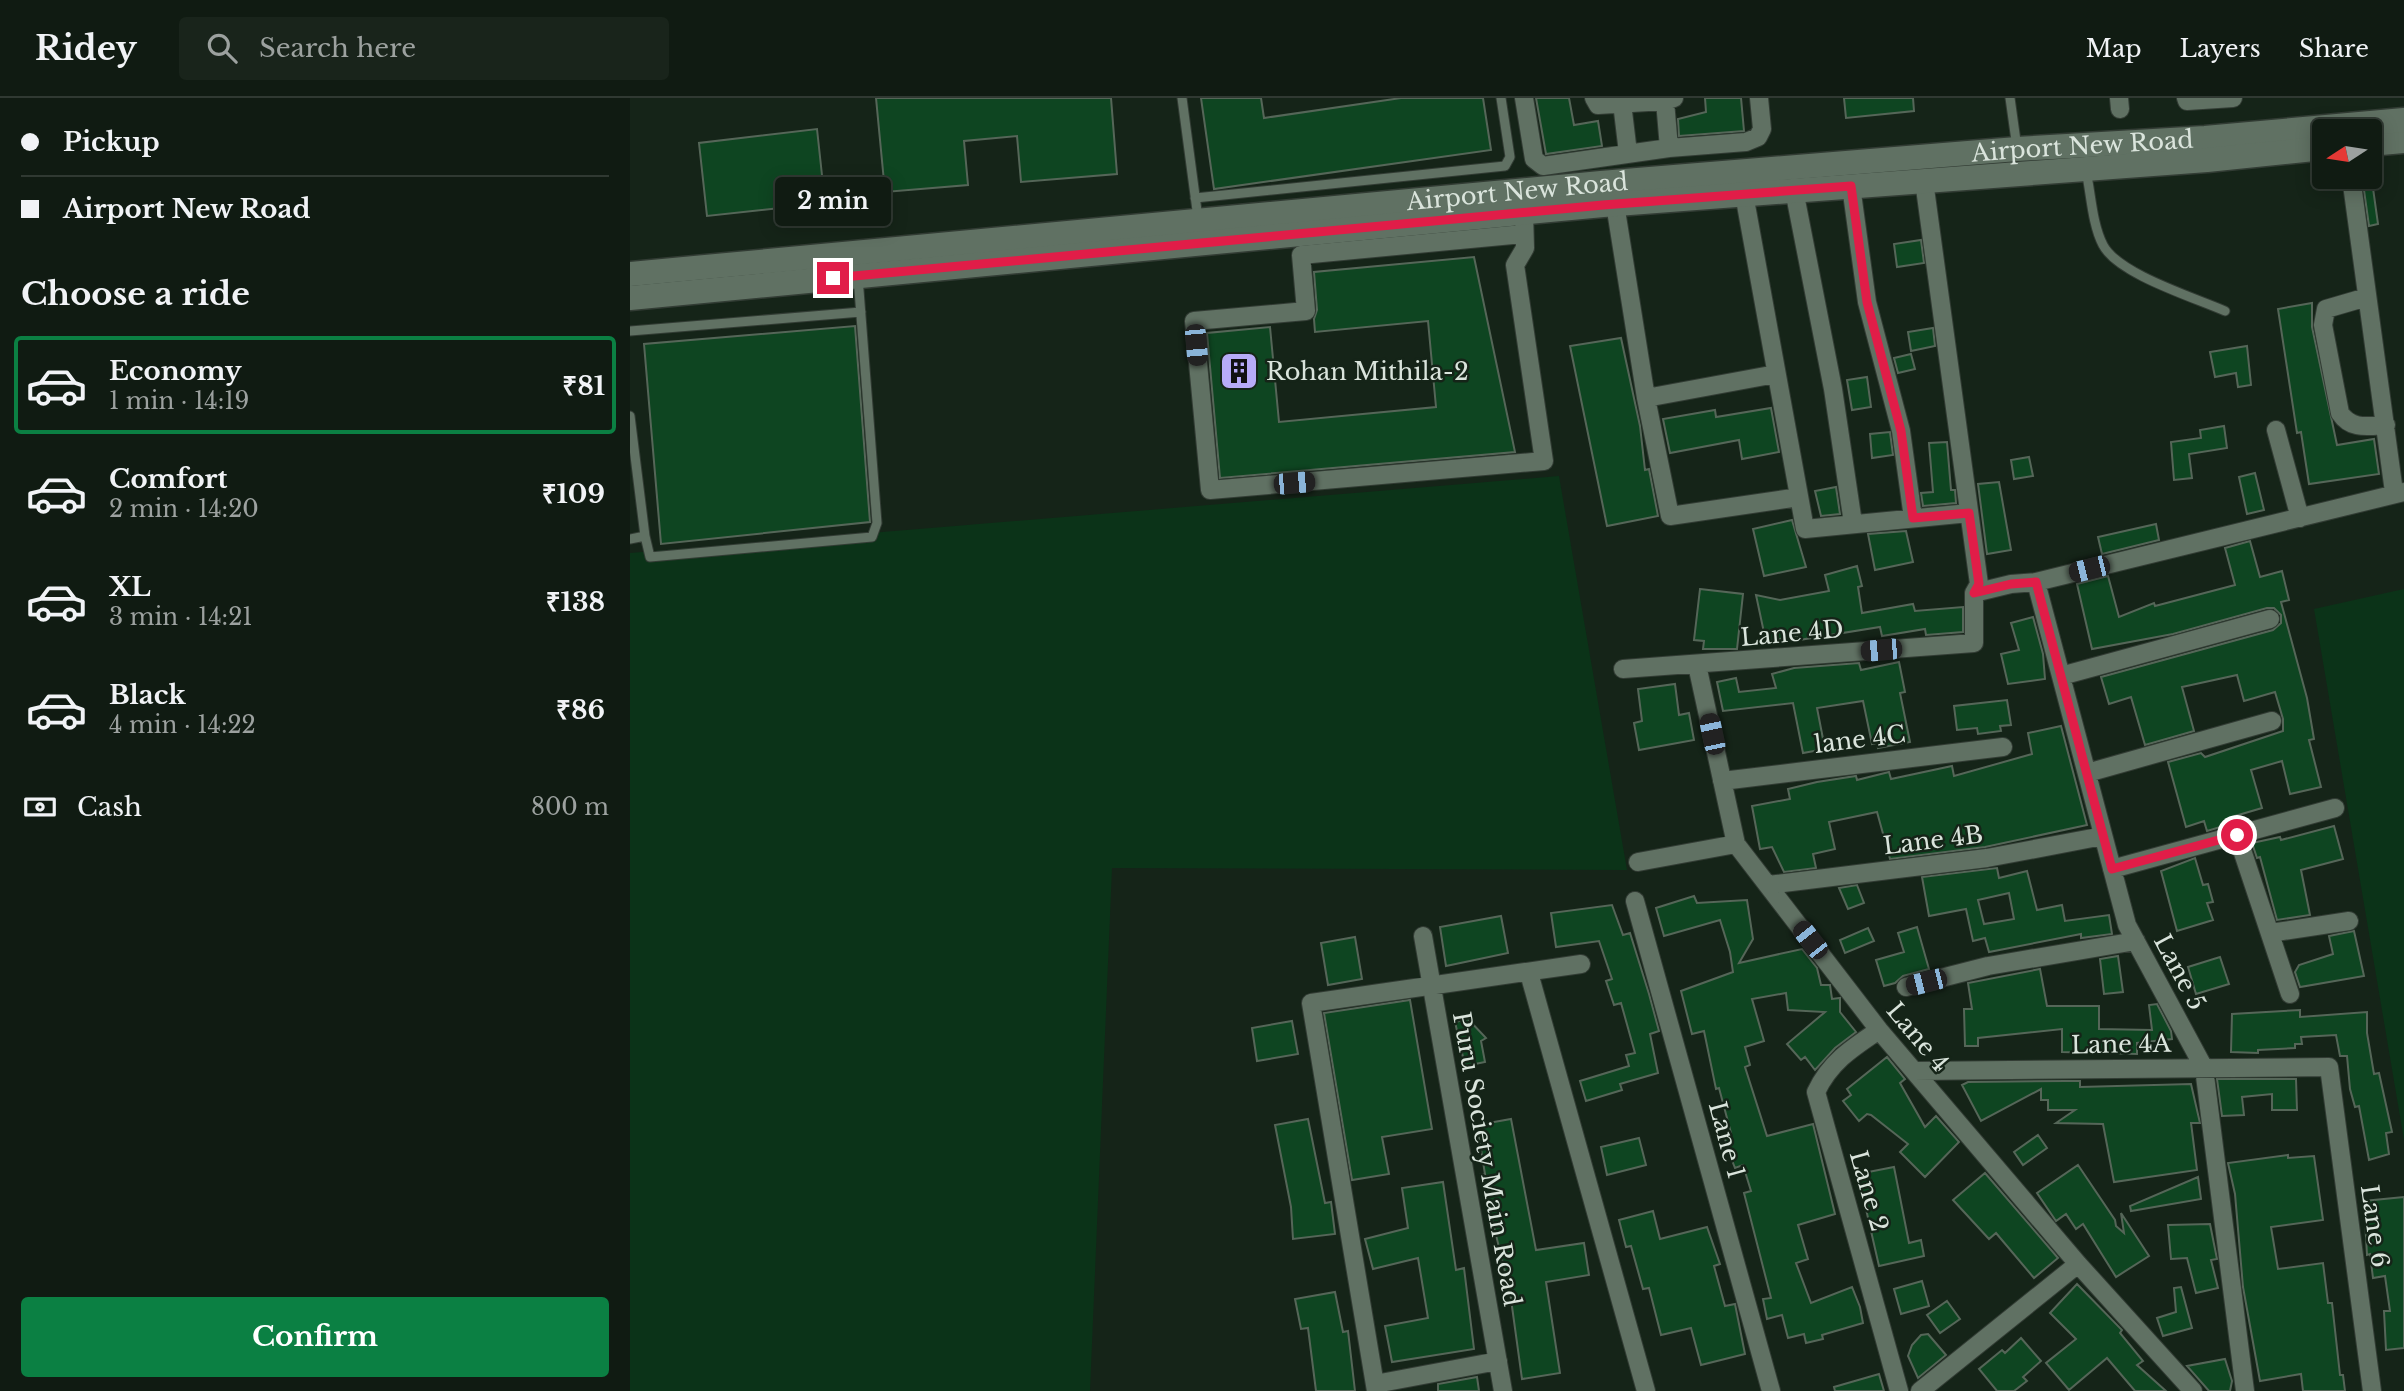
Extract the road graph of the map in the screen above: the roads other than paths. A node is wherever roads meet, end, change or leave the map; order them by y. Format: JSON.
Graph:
{"nodes":[{"id":1,"x":1182,"y":98,"type":"edge"},
{"id":2,"x":1501,"y":98,"type":"edge"},
{"id":3,"x":1524,"y":98,"type":"edge"},
{"id":4,"x":1594,"y":98,"type":"edge"},
{"id":5,"x":1759,"y":98,"type":"edge"},
{"id":6,"x":2010,"y":98,"type":"edge"},
{"id":7,"x":2186,"y":98,"type":"edge"},
{"id":8,"x":2233,"y":98,"type":"edge"},
{"id":9,"x":1670,"y":99,"type":"edge"},
{"id":10,"x":1622,"y":103,"type":"junction"},
{"id":11,"x":2404,"y":120,"type":"edge"},
{"id":12,"x":2404,"y":141,"type":"edge"},
{"id":13,"x":2382,"y":143,"type":"edge"},
{"id":14,"x":1670,"y":148,"type":"junction"},
{"id":15,"x":2017,"y":149,"type":"junction"},
{"id":16,"x":2312,"y":149,"type":"edge"},
{"id":17,"x":1628,"y":153,"type":"junction"},
{"id":18,"x":2086,"y":169,"type":"junction"},
{"id":19,"x":1924,"y":181,"type":"junction"},
{"id":20,"x":1851,"y":186,"type":"junction"},
{"id":21,"x":2353,"y":189,"type":"edge"},
{"id":22,"x":1794,"y":190,"type":"junction"},
{"id":23,"x":1744,"y":194,"type":"junction"},
{"id":24,"x":1615,"y":204,"type":"junction"},
{"id":25,"x":1198,"y":221,"type":"junction"},
{"id":26,"x":1524,"y":223,"type":"junction"},
{"id":27,"x":630,"y":274,"type":"edge"},
{"id":28,"x":858,"y":275,"type":"junction"},
{"id":29,"x":2367,"y":297,"type":"junction"},
{"id":30,"x":630,"y":298,"type":"edge"},
{"id":31,"x":2225,"y":311,"type":"dead end"},
{"id":32,"x":862,"y":313,"type":"junction"},
{"id":33,"x":630,"y":331,"type":"edge"},
{"id":34,"x":1776,"y":374,"type":"junction"},
{"id":35,"x":1646,"y":398,"type":"junction"},
{"id":36,"x":630,"y":416,"type":"edge"},
{"id":37,"x":2386,"y":425,"type":"junction"},
{"id":38,"x":2276,"y":430,"type":"dead end"},
{"id":39,"x":2399,"y":492,"type":"edge"},
{"id":40,"x":1799,"y":497,"type":"junction"},
{"id":41,"x":1969,"y":513,"type":"junction"},
{"id":42,"x":642,"y":517,"type":"junction"},
{"id":43,"x":1913,"y":518,"type":"junction"},
{"id":44,"x":2300,"y":518,"type":"junction"},
{"id":45,"x":630,"y":520,"type":"edge"},
{"id":46,"x":1853,"y":523,"type":"junction"},
{"id":47,"x":645,"y":537,"type":"junction"},
{"id":48,"x":630,"y":539,"type":"edge"},
{"id":49,"x":2036,"y":582,"type":"junction"},
{"id":50,"x":1974,"y":593,"type":"junction"},
{"id":51,"x":2270,"y":620,"type":"dead end"},
{"id":52,"x":1697,"y":665,"type":"junction"},
{"id":53,"x":1623,"y":669,"type":"dead end"},
{"id":54,"x":2061,"y":676,"type":"junction"},
{"id":55,"x":2272,"y":720,"type":"dead end"},
{"id":56,"x":2003,"y":747,"type":"dead end"},
{"id":57,"x":2087,"y":773,"type":"junction"},
{"id":58,"x":1723,"y":780,"type":"junction"},
{"id":59,"x":2335,"y":808,"type":"dead end"},
{"id":60,"x":2237,"y":835,"type":"junction"},
{"id":61,"x":2104,"y":836,"type":"junction"},
{"id":62,"x":1737,"y":844,"type":"junction"},
{"id":63,"x":1638,"y":862,"type":"dead end"},
{"id":64,"x":2112,"y":869,"type":"junction"},
{"id":65,"x":1768,"y":885,"type":"junction"},
{"id":66,"x":1635,"y":901,"type":"dead end"},
{"id":67,"x":2349,"y":921,"type":"dead end"},
{"id":68,"x":2270,"y":933,"type":"junction"},
{"id":69,"x":1423,"y":936,"type":"dead end"},
{"id":70,"x":2136,"y":941,"type":"junction"},
{"id":71,"x":1581,"y":964,"type":"dead end"},
{"id":72,"x":1529,"y":973,"type":"junction"},
{"id":73,"x":1432,"y":986,"type":"junction"},
{"id":74,"x":1906,"y":987,"type":"dead end"},
{"id":75,"x":2290,"y":993,"type":"dead end"},
{"id":76,"x":1879,"y":1030,"type":"junction"},
{"id":77,"x":2329,"y":1067,"type":"joint"},
{"id":78,"x":2204,"y":1068,"type":"junction"},
{"id":79,"x":1914,"y":1071,"type":"junction"},
{"id":80,"x":2078,"y":1264,"type":"junction"},
{"id":81,"x":1498,"y":1361,"type":"junction"},
{"id":82,"x":1376,"y":1387,"type":"edge"},
{"id":83,"x":1503,"y":1391,"type":"edge"},
{"id":84,"x":1646,"y":1391,"type":"edge"},
{"id":85,"x":1771,"y":1391,"type":"edge"},
{"id":86,"x":1899,"y":1391,"type":"edge"},
{"id":87,"x":1920,"y":1391,"type":"edge"},
{"id":88,"x":2193,"y":1391,"type":"edge"},
{"id":89,"x":2245,"y":1391,"type":"edge"},
{"id":90,"x":2372,"y":1391,"type":"edge"}],
"edges":[{"from":1,"to":25,"type":"lane"},
{"from":2,"to":25,"type":"lane"},
{"from":3,"to":17,"type":"street"},
{"from":4,"to":10,"type":"street"},
{"from":5,"to":14,"type":"street"},
{"from":6,"to":15,"type":"lane"},
{"from":7,"to":8,"type":"street"},
{"from":9,"to":10,"type":"street"},
{"from":9,"to":14,"type":"street"},
{"from":10,"to":17,"type":"street"},
{"from":11,"to":15,"type":"main road","name":"Airport New Road"},
{"from":12,"to":13,"type":"main road"},
{"from":14,"to":17,"type":"street"},
{"from":15,"to":25,"type":"main road","name":"Airport New Road"},
{"from":16,"to":18,"type":"main road","name":"Airport New Road"},
{"from":18,"to":19,"type":"main road","name":"Airport New Road"},
{"from":18,"to":31,"type":"lane"},
{"from":19,"to":20,"type":"main road","name":"Airport New Road"},
{"from":19,"to":41,"type":"street"},
{"from":20,"to":22,"type":"main road","name":"Airport New Road"},
{"from":20,"to":43,"type":"street"},
{"from":21,"to":29,"type":"street"},
{"from":22,"to":23,"type":"main road","name":"Airport New Road"},
{"from":22,"to":46,"type":"street"},
{"from":23,"to":24,"type":"main road","name":"Airport New Road"},
{"from":23,"to":34,"type":"street"},
{"from":24,"to":26,"type":"main road","name":"Airport New Road"},
{"from":24,"to":35,"type":"street"},
{"from":25,"to":26,"type":"main road","name":"Airport New Road"},
{"from":25,"to":27,"type":"main road","name":"Airport New Road"},
{"from":25,"to":28,"type":"main road","name":"Airport New Road"},
{"from":26,"to":26,"type":"street"},
{"from":28,"to":30,"type":"main road","name":"Airport New Road"},
{"from":28,"to":32,"type":"lane"},
{"from":29,"to":37,"type":"street"},
{"from":29,"to":37,"type":"street"},
{"from":32,"to":33,"type":"lane"},
{"from":32,"to":47,"type":"lane"},
{"from":34,"to":35,"type":"street"},
{"from":34,"to":40,"type":"street"},
{"from":35,"to":40,"type":"street"},
{"from":36,"to":42,"type":"lane"},
{"from":37,"to":39,"type":"street"},
{"from":38,"to":44,"type":"street"},
{"from":39,"to":44,"type":"street"},
{"from":40,"to":46,"type":"street"},
{"from":41,"to":43,"type":"street"},
{"from":41,"to":50,"type":"street"},
{"from":42,"to":45,"type":"lane"},
{"from":42,"to":47,"type":"lane"},
{"from":43,"to":46,"type":"street"},
{"from":44,"to":49,"type":"street"},
{"from":47,"to":48,"type":"lane"},
{"from":49,"to":50,"type":"street"},
{"from":49,"to":54,"type":"street","name":"Lane 5"},
{"from":50,"to":52,"type":"street","name":"Lane 4D"},
{"from":51,"to":54,"type":"street"},
{"from":52,"to":53,"type":"street"},
{"from":52,"to":58,"type":"street","name":"Lane 4"},
{"from":54,"to":57,"type":"street","name":"Lane 5"},
{"from":55,"to":57,"type":"street"},
{"from":56,"to":58,"type":"street","name":"lane 4C"},
{"from":57,"to":61,"type":"street","name":"Lane 5"},
{"from":58,"to":62,"type":"street","name":"Lane 4"},
{"from":59,"to":60,"type":"street"},
{"from":60,"to":64,"type":"street"},
{"from":60,"to":68,"type":"street"},
{"from":61,"to":64,"type":"street","name":"Lane 5"},
{"from":61,"to":65,"type":"street","name":"Lane 4B"},
{"from":62,"to":63,"type":"street"},
{"from":62,"to":65,"type":"street","name":"Lane 4"},
{"from":64,"to":70,"type":"street","name":"Lane 5"},
{"from":65,"to":76,"type":"street","name":"Lane 4"},
{"from":66,"to":85,"type":"street","name":"Lane 1"},
{"from":67,"to":68,"type":"street"},
{"from":68,"to":75,"type":"street"},
{"from":69,"to":73,"type":"street","name":"Puru Society Main Road"},
{"from":70,"to":74,"type":"street"},
{"from":70,"to":78,"type":"street","name":"Lane 5"},
{"from":71,"to":72,"type":"street"},
{"from":72,"to":73,"type":"street"},
{"from":72,"to":84,"type":"street"},
{"from":73,"to":81,"type":"street","name":"Puru Society Main Road"},
{"from":73,"to":82,"type":"street"},
{"from":76,"to":79,"type":"street","name":"Lane 4"},
{"from":76,"to":86,"type":"street","name":"Lane 2"},
{"from":77,"to":78,"type":"street","name":"Lane 4A"},
{"from":77,"to":90,"type":"street","name":"Lane 6"},
{"from":78,"to":79,"type":"street","name":"Lane 4A"},
{"from":78,"to":89,"type":"street","name":"Lane 5"},
{"from":79,"to":80,"type":"street","name":"Lane 4"},
{"from":80,"to":87,"type":"street"},
{"from":80,"to":88,"type":"street","name":"Lane 4"},
{"from":81,"to":82,"type":"street"},
{"from":81,"to":83,"type":"street","name":"Puru Society Main Road"}]}
